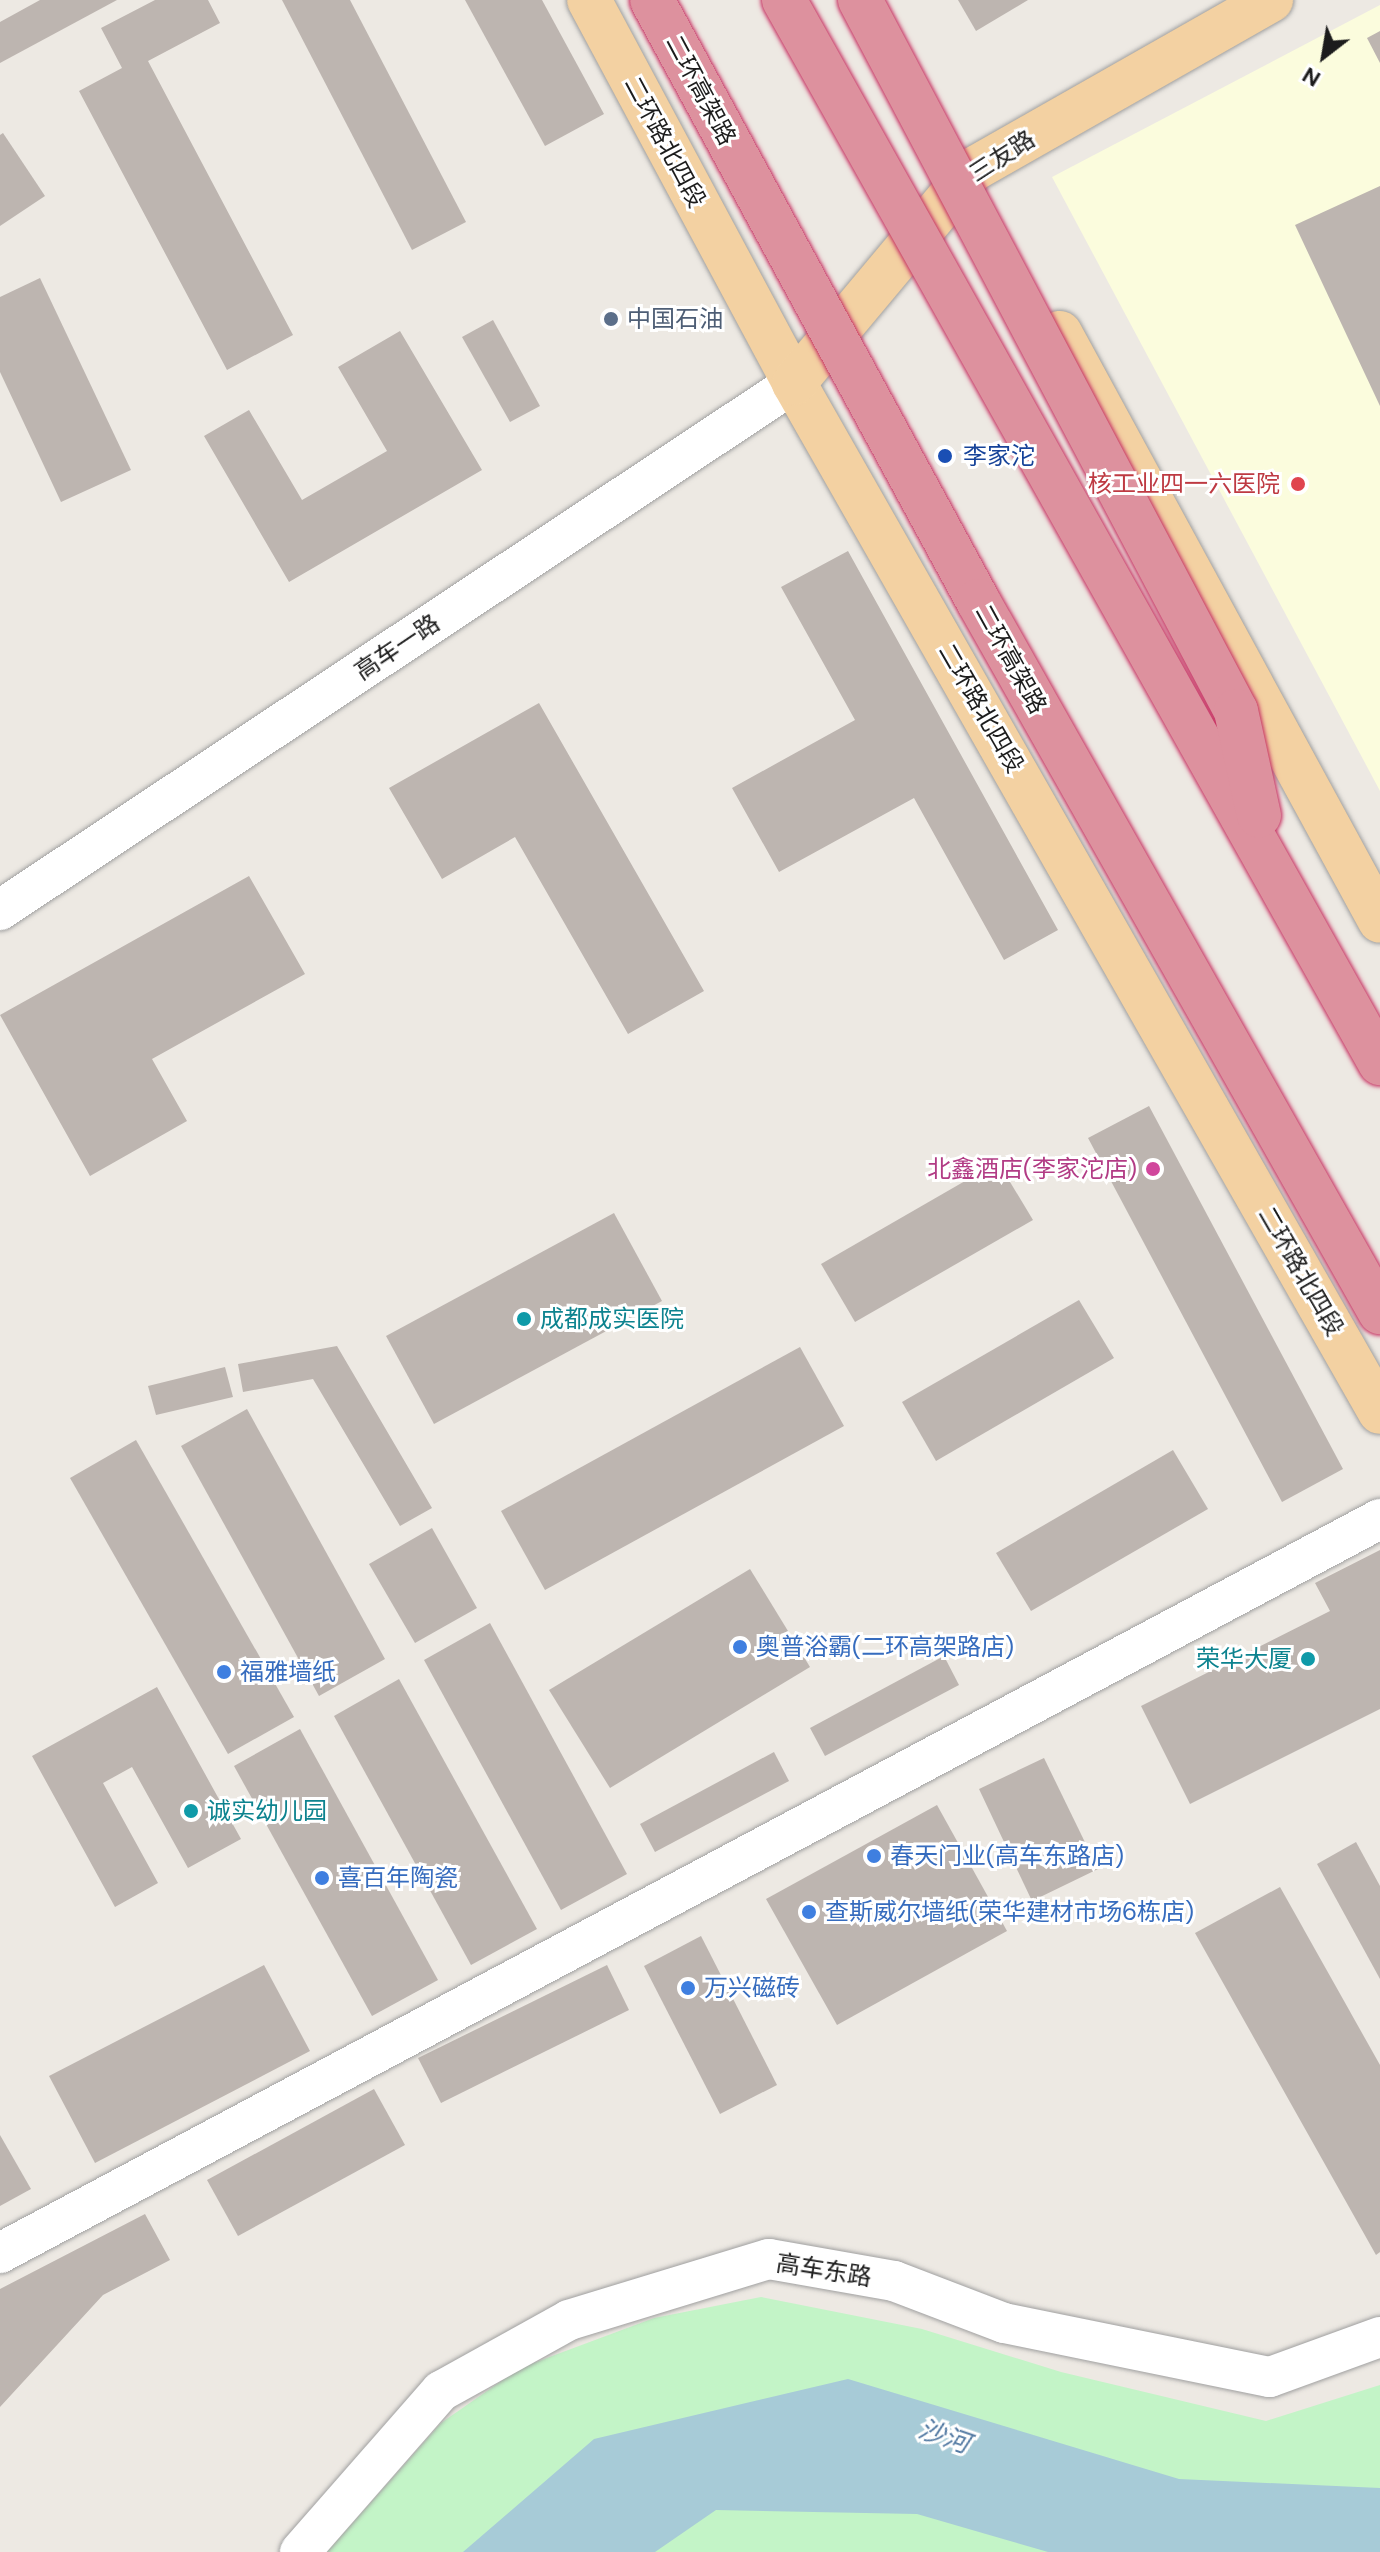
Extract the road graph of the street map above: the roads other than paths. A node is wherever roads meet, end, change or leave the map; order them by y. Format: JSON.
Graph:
{"nodes":[{"id":1,"x":589,"y":0,"type":"edge"},
{"id":2,"x":625,"y":0,"type":"edge"},
{"id":3,"x":652,"y":0,"type":"edge"},
{"id":4,"x":784,"y":0,"type":"edge"},
{"id":5,"x":860,"y":0,"type":"edge"},
{"id":6,"x":880,"y":0,"type":"edge"},
{"id":7,"x":1271,"y":0,"type":"edge"},
{"id":8,"x":972,"y":170,"type":"junction"},
{"id":9,"x":794,"y":383,"type":"junction"},
{"id":10,"x":978,"y":601,"type":"junction"},
{"id":11,"x":1269,"y":861,"type":"junction"},
{"id":12,"x":0,"y":910,"type":"edge"},
{"id":13,"x":1380,"y":921,"type":"edge"},
{"id":14,"x":1380,"y":1063,"type":"edge"},
{"id":15,"x":1380,"y":1312,"type":"edge"},
{"id":16,"x":1380,"y":1412,"type":"edge"},
{"id":17,"x":1380,"y":1519,"type":"edge"},
{"id":18,"x":0,"y":2253,"type":"edge"},
{"id":19,"x":1380,"y":2337,"type":"edge"},
{"id":20,"x":300,"y":2552,"type":"edge"}],
"edges":[{"from":1,"to":9,"type":"main road","name":"二环路北四段"},
{"from":2,"to":10,"type":"highway","bridge":true},
{"from":3,"to":10,"type":"highway","name":"二环高架路","bridge":true},
{"from":4,"to":11,"type":"highway","bridge":true},
{"from":5,"to":11,"type":"highway","bridge":true},
{"from":6,"to":8,"type":"main road"},
{"from":7,"to":8,"type":"main road","name":"三友路"},
{"from":8,"to":9,"type":"main road","name":"三友路"},
{"from":8,"to":13,"type":"main road"},
{"from":9,"to":12,"type":"street","name":"高车一路"},
{"from":9,"to":16,"type":"main road","name":"二环路北四段"},
{"from":10,"to":15,"type":"highway","name":"二环高架路","bridge":true},
{"from":11,"to":14,"type":"highway","bridge":true},
{"from":17,"to":18,"type":"street"},
{"from":19,"to":20,"type":"street","name":"高车东路"}]}
